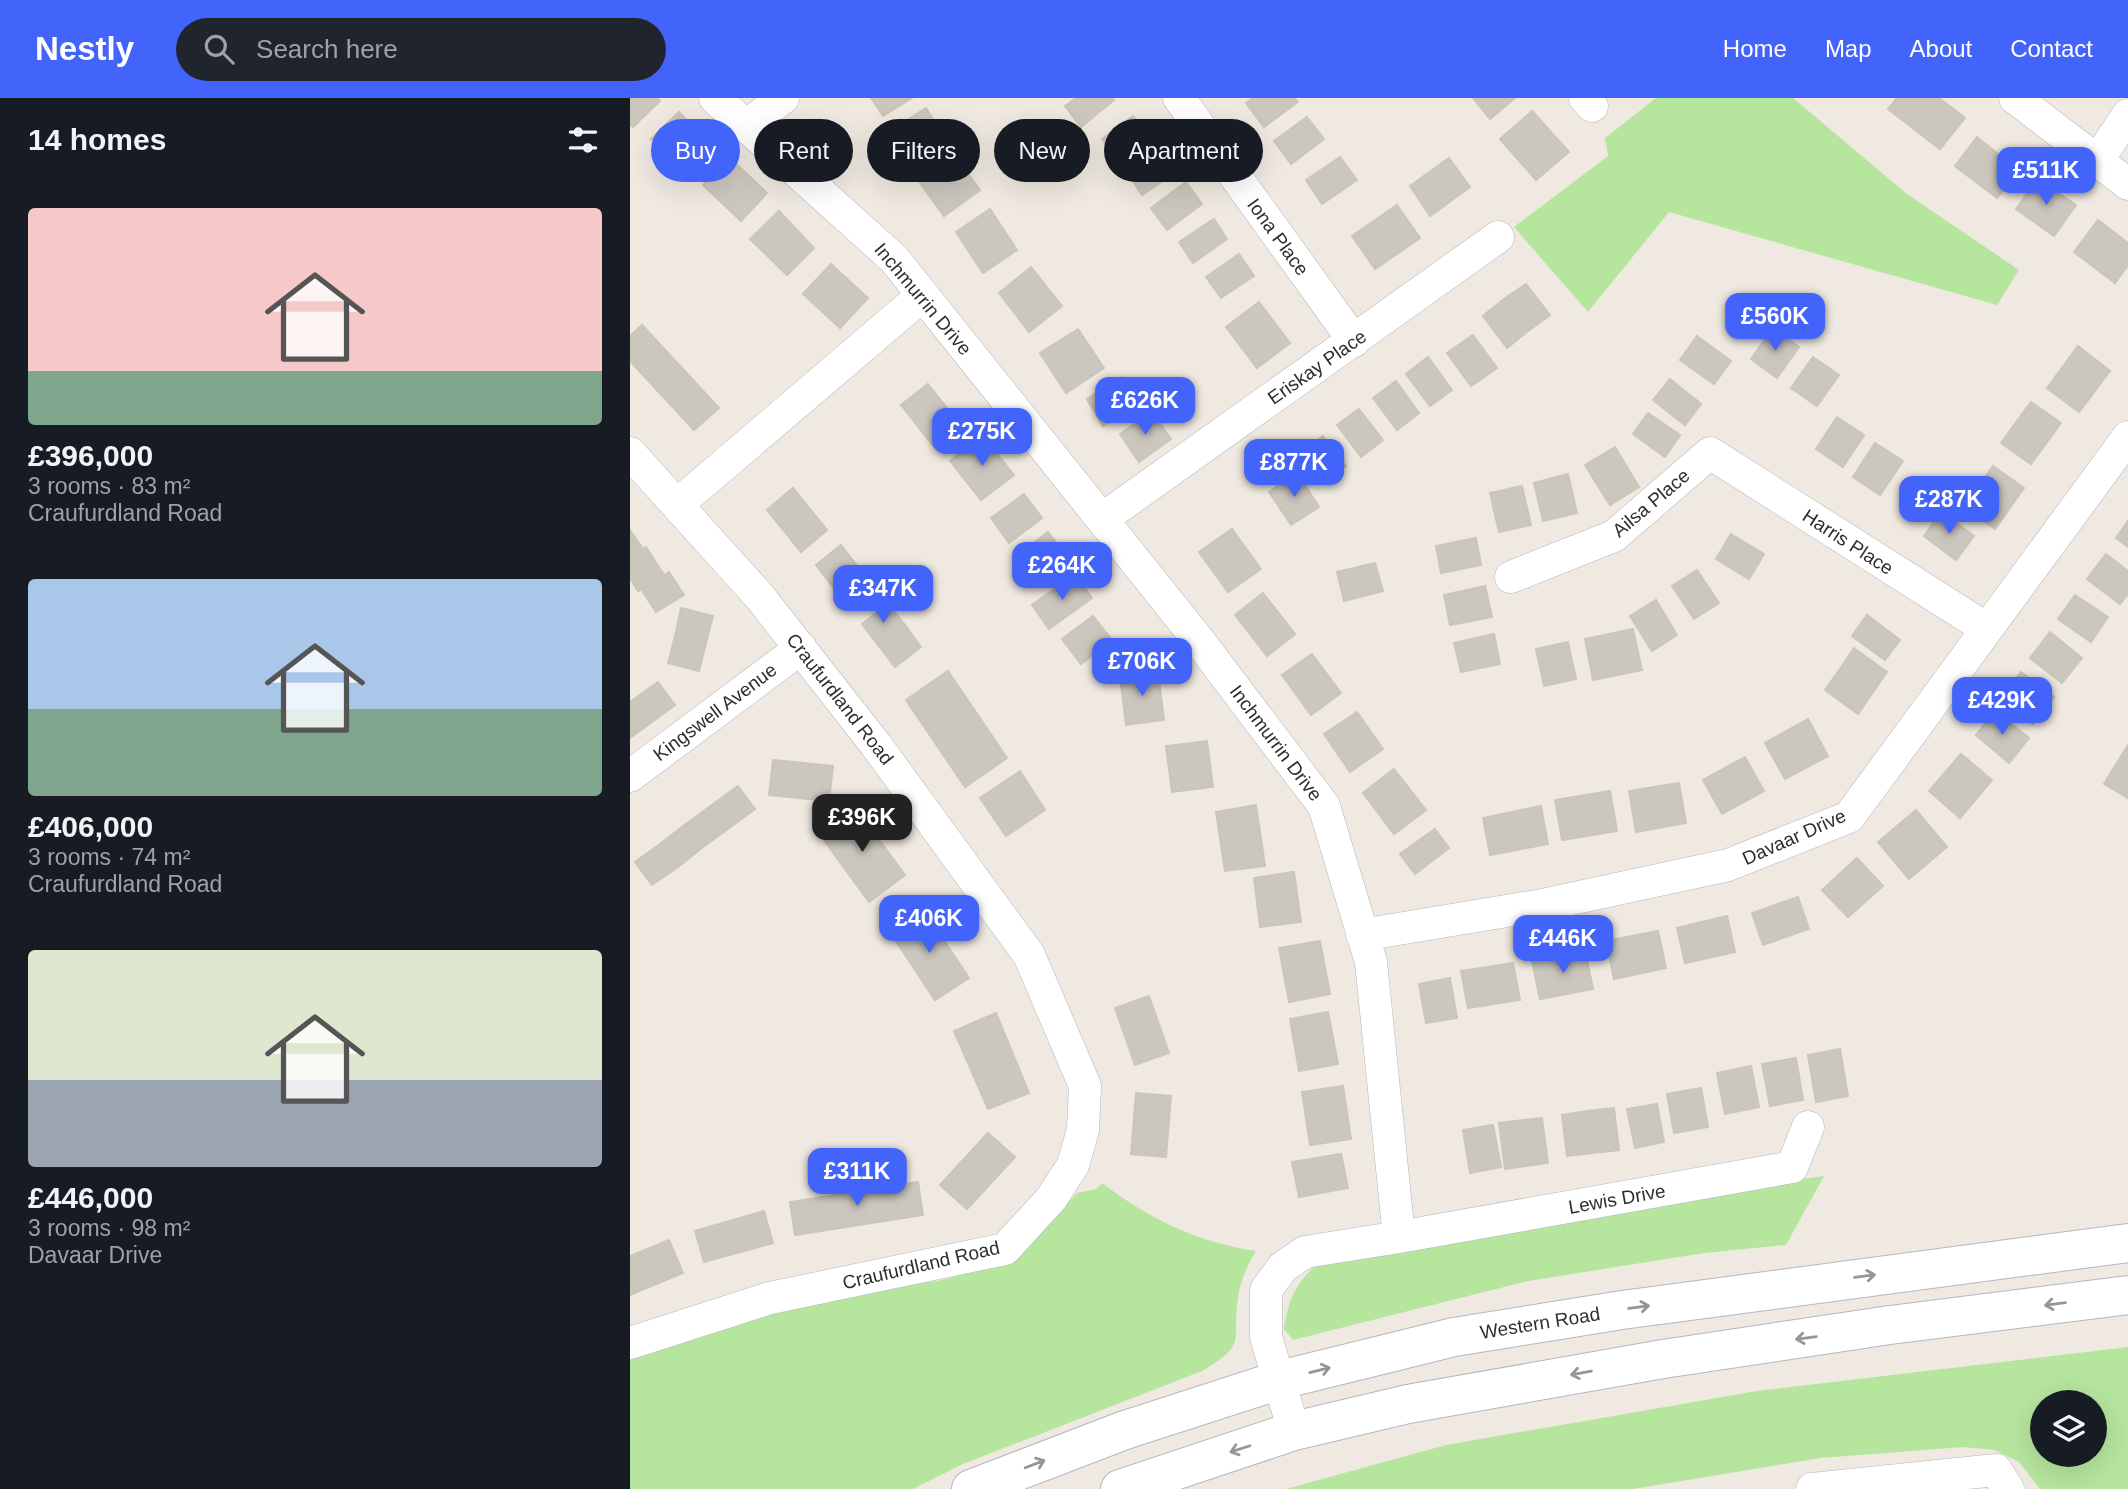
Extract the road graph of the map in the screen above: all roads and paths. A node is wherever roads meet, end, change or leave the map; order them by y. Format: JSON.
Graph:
{"nodes":[{"id":1,"x":715,"y":98,"type":"edge"},
{"id":2,"x":783,"y":98,"type":"edge"},
{"id":3,"x":1179,"y":98,"type":"edge"},
{"id":4,"x":2015,"y":98,"type":"edge"},
{"id":5,"x":2128,"y":115,"type":"edge"},
{"id":6,"x":746,"y":126,"type":"junction"},
{"id":7,"x":2097,"y":161,"type":"junction"},
{"id":8,"x":2128,"y":184,"type":"edge"},
{"id":9,"x":1498,"y":237,"type":"dead end"},
{"id":10,"x":922,"y":295,"type":"junction"},
{"id":11,"x":1354,"y":341,"type":"junction"},
{"id":12,"x":2128,"y":437,"type":"edge"},
{"id":13,"x":630,"y":453,"type":"edge"},
{"id":14,"x":1710,"y":453,"type":"joint"},
{"id":15,"x":678,"y":504,"type":"junction"},
{"id":16,"x":1102,"y":519,"type":"junction"},
{"id":17,"x":1511,"y":577,"type":"dead end"},
{"id":18,"x":1987,"y":629,"type":"junction"},
{"id":19,"x":801,"y":648,"type":"junction"},
{"id":20,"x":630,"y":776,"type":"edge"},
{"id":21,"x":1362,"y":935,"type":"junction"},
{"id":22,"x":1808,"y":1127,"type":"dead end"},
{"id":23,"x":1399,"y":1237,"type":"junction"},
{"id":24,"x":2128,"y":1242,"type":"edge"},
{"id":25,"x":2128,"y":1295,"type":"edge"},
{"id":26,"x":630,"y":1343,"type":"edge"},
{"id":27,"x":1280,"y":1380,"type":"junction"},
{"id":28,"x":1294,"y":1431,"type":"junction"},
{"id":29,"x":971,"y":1489,"type":"edge"},
{"id":30,"x":1120,"y":1489,"type":"edge"},
{"id":31,"x":1812,"y":1489,"type":"edge"},
{"id":32,"x":2008,"y":1489,"type":"edge"}],
"edges":[{"from":1,"to":6,"type":"street","name":"Inchmurrin Drive"},
{"from":2,"to":6,"type":"street"},
{"from":3,"to":11,"type":"street","name":"Iona Place"},
{"from":4,"to":7,"type":"street"},
{"from":5,"to":7,"type":"street"},
{"from":6,"to":10,"type":"street","name":"Inchmurrin Drive"},
{"from":7,"to":8,"type":"street"},
{"from":9,"to":11,"type":"street","name":"Eriskay Place"},
{"from":10,"to":15,"type":"street"},
{"from":10,"to":16,"type":"street","name":"Inchmurrin Drive"},
{"from":11,"to":16,"type":"street","name":"Eriskay Place"},
{"from":12,"to":18,"type":"street","name":"Davaar Drive"},
{"from":13,"to":15,"type":"street","name":"Craufurdland Road"},
{"from":14,"to":17,"type":"street","name":"Ailsa Place"},
{"from":14,"to":18,"type":"street","name":"Harris Place"},
{"from":15,"to":19,"type":"street","name":"Craufurdland Road"},
{"from":16,"to":21,"type":"street","name":"Inchmurrin Drive"},
{"from":18,"to":21,"type":"street","name":"Davaar Drive"},
{"from":19,"to":20,"type":"street","name":"Kingswell Avenue"},
{"from":19,"to":26,"type":"street","name":"Craufurdland Road"},
{"from":21,"to":23,"type":"street","name":"Inchmurrin Drive"},
{"from":22,"to":23,"type":"street","name":"Lewis Drive"},
{"from":23,"to":27,"type":"street"},
{"from":27,"to":24,"type":"main road","name":"Western Road","one_way":true},
{"from":25,"to":28,"type":"main road","one_way":true},
{"from":27,"to":28,"type":"street"},
{"from":29,"to":27,"type":"main road","name":"Western Road","one_way":true},
{"from":28,"to":30,"type":"main road","one_way":true},
{"from":31,"to":32,"type":"street"}]}
